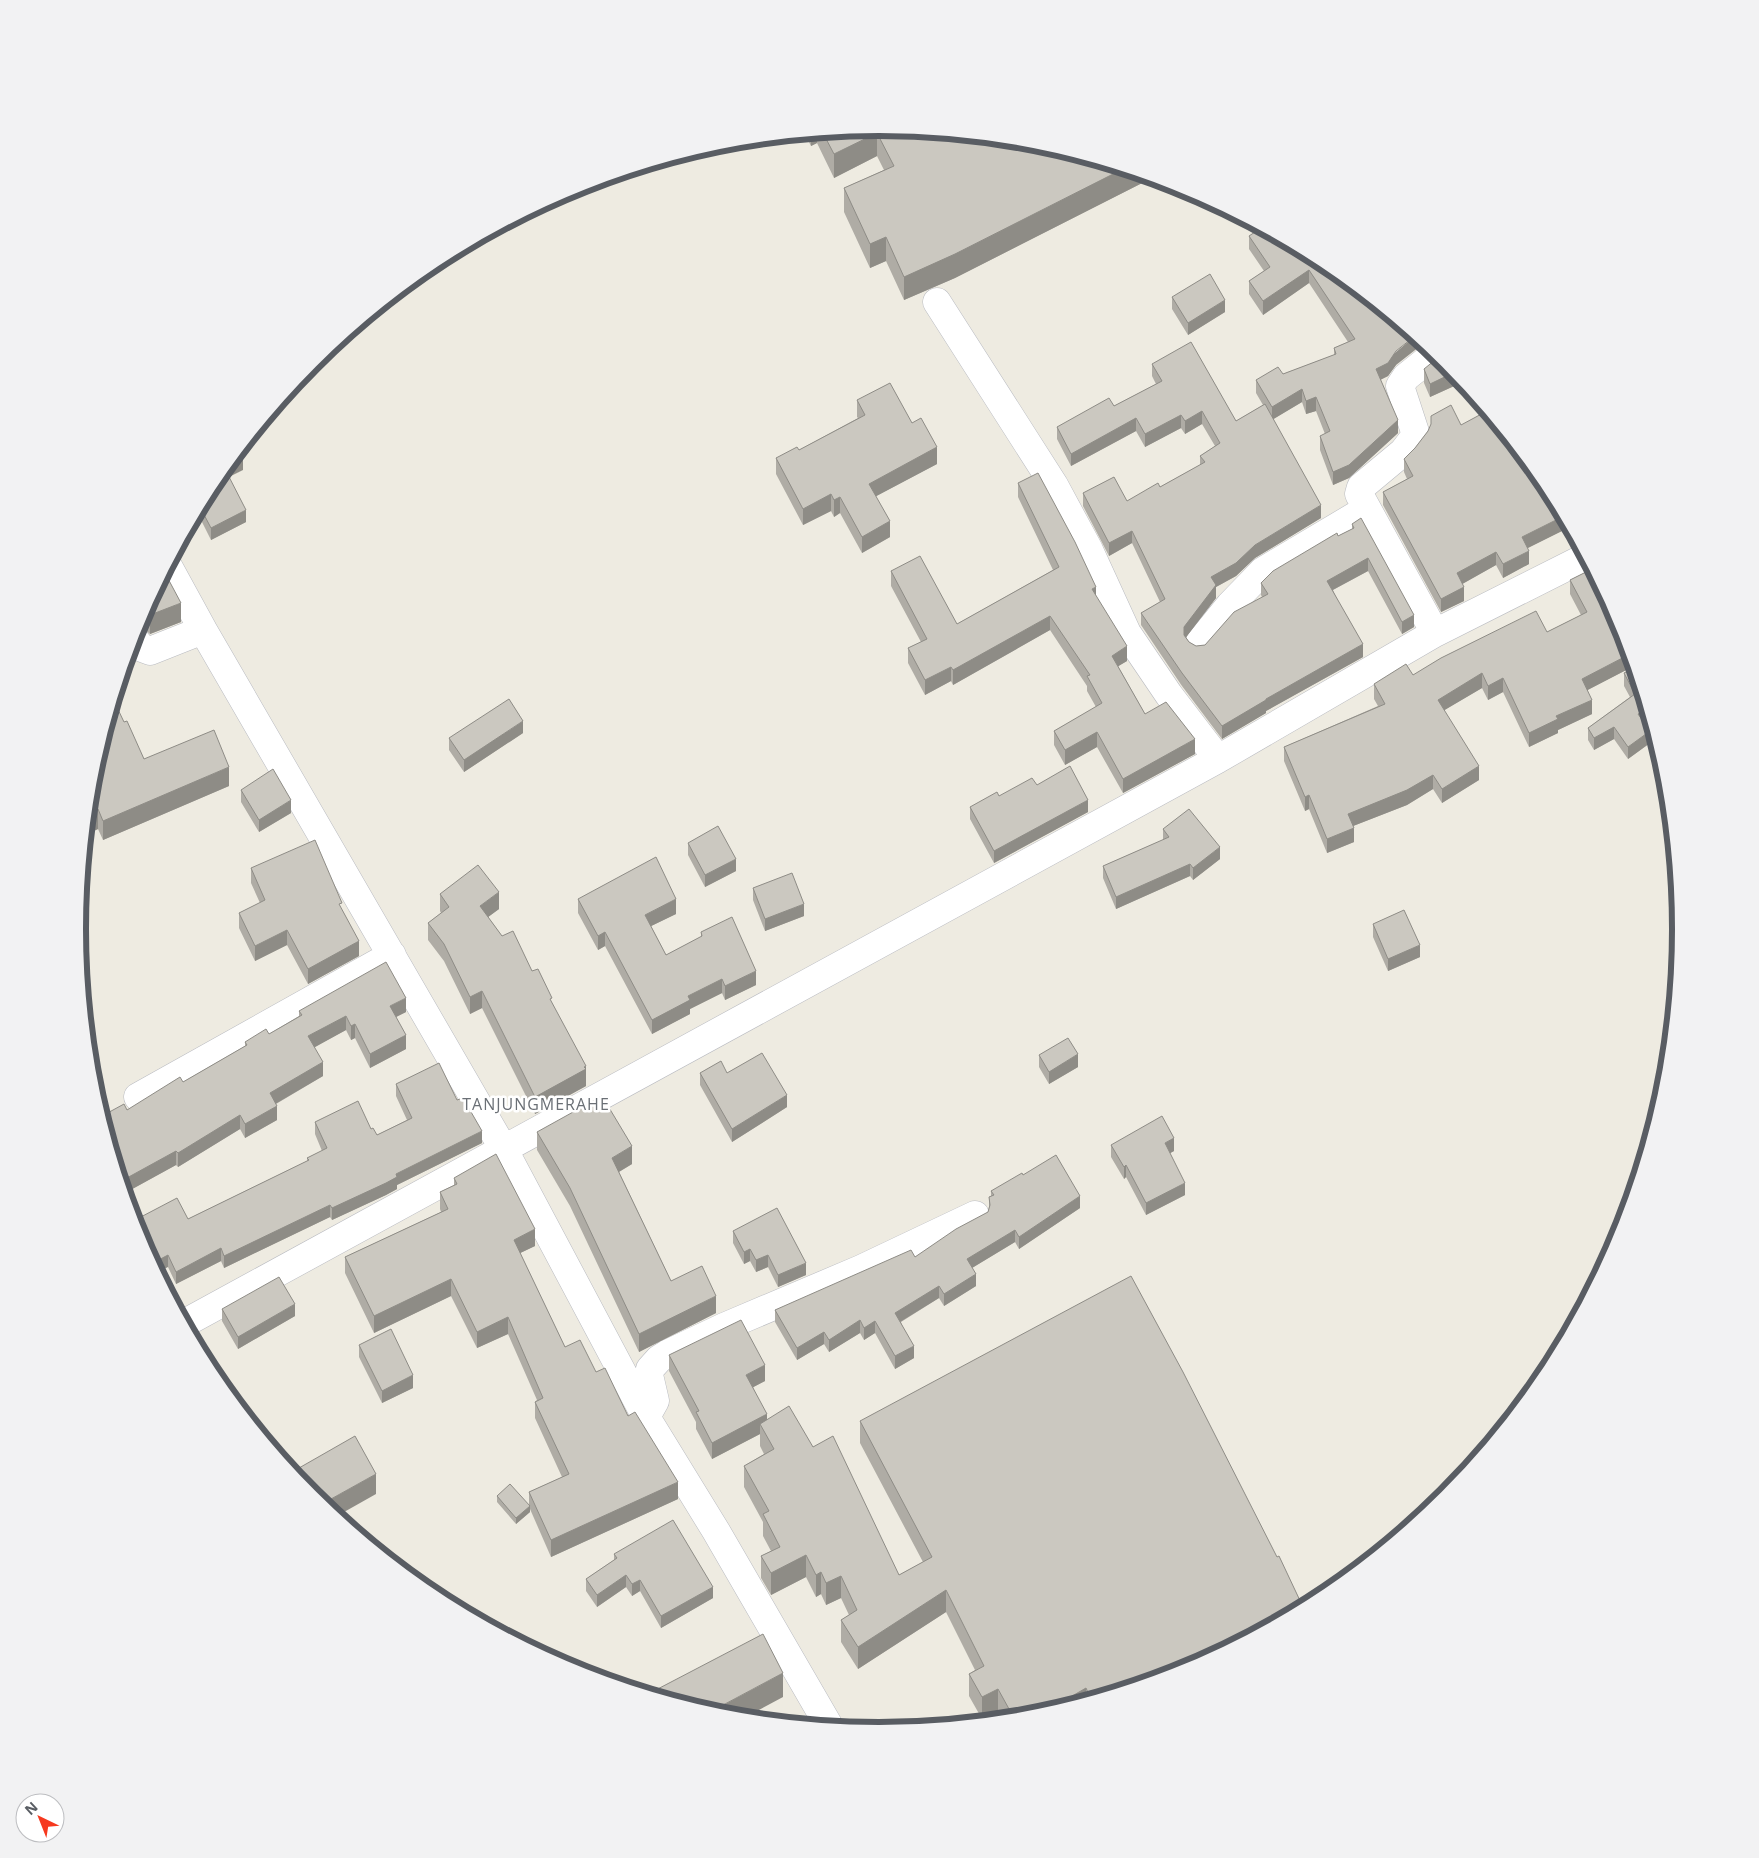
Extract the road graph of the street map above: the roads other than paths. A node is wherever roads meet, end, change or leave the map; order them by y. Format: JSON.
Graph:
{"nodes":[{"id":1,"x":937,"y":302,"type":"dead end"},
{"id":2,"x":1430,"y":358,"type":"edge"},
{"id":3,"x":1367,"y":509,"type":"junction"},
{"id":4,"x":1581,"y":560,"type":"edge"},
{"id":5,"x":171,"y":572,"type":"edge"},
{"id":6,"x":203,"y":630,"type":"junction"},
{"id":7,"x":1435,"y":633,"type":"junction"},
{"id":8,"x":1199,"y":643,"type":"dead end"},
{"id":9,"x":139,"y":645,"type":"edge"},
{"id":10,"x":1218,"y":760,"type":"junction"},
{"id":11,"x":392,"y":955,"type":"junction"},
{"id":12,"x":138,"y":1097,"type":"dead end"},
{"id":13,"x":503,"y":1148,"type":"junction"},
{"id":14,"x":975,"y":1215,"type":"dead end"},
{"id":15,"x":190,"y":1320,"type":"edge"},
{"id":16,"x":646,"y":1418,"type":"junction"},
{"id":17,"x":826,"y":1721,"type":"edge"}],
"edges":[{"from":1,"to":10,"type":"street"},
{"from":2,"to":3,"type":"street"},
{"from":3,"to":7,"type":"street"},
{"from":3,"to":8,"type":"street"},
{"from":4,"to":7,"type":"street"},
{"from":5,"to":6,"type":"street"},
{"from":6,"to":9,"type":"street"},
{"from":6,"to":11,"type":"street"},
{"from":7,"to":10,"type":"street"},
{"from":10,"to":13,"type":"street"},
{"from":11,"to":12,"type":"street"},
{"from":11,"to":13,"type":"street"},
{"from":13,"to":15,"type":"street"},
{"from":13,"to":16,"type":"street"},
{"from":14,"to":16,"type":"street"},
{"from":16,"to":17,"type":"street"}]}
